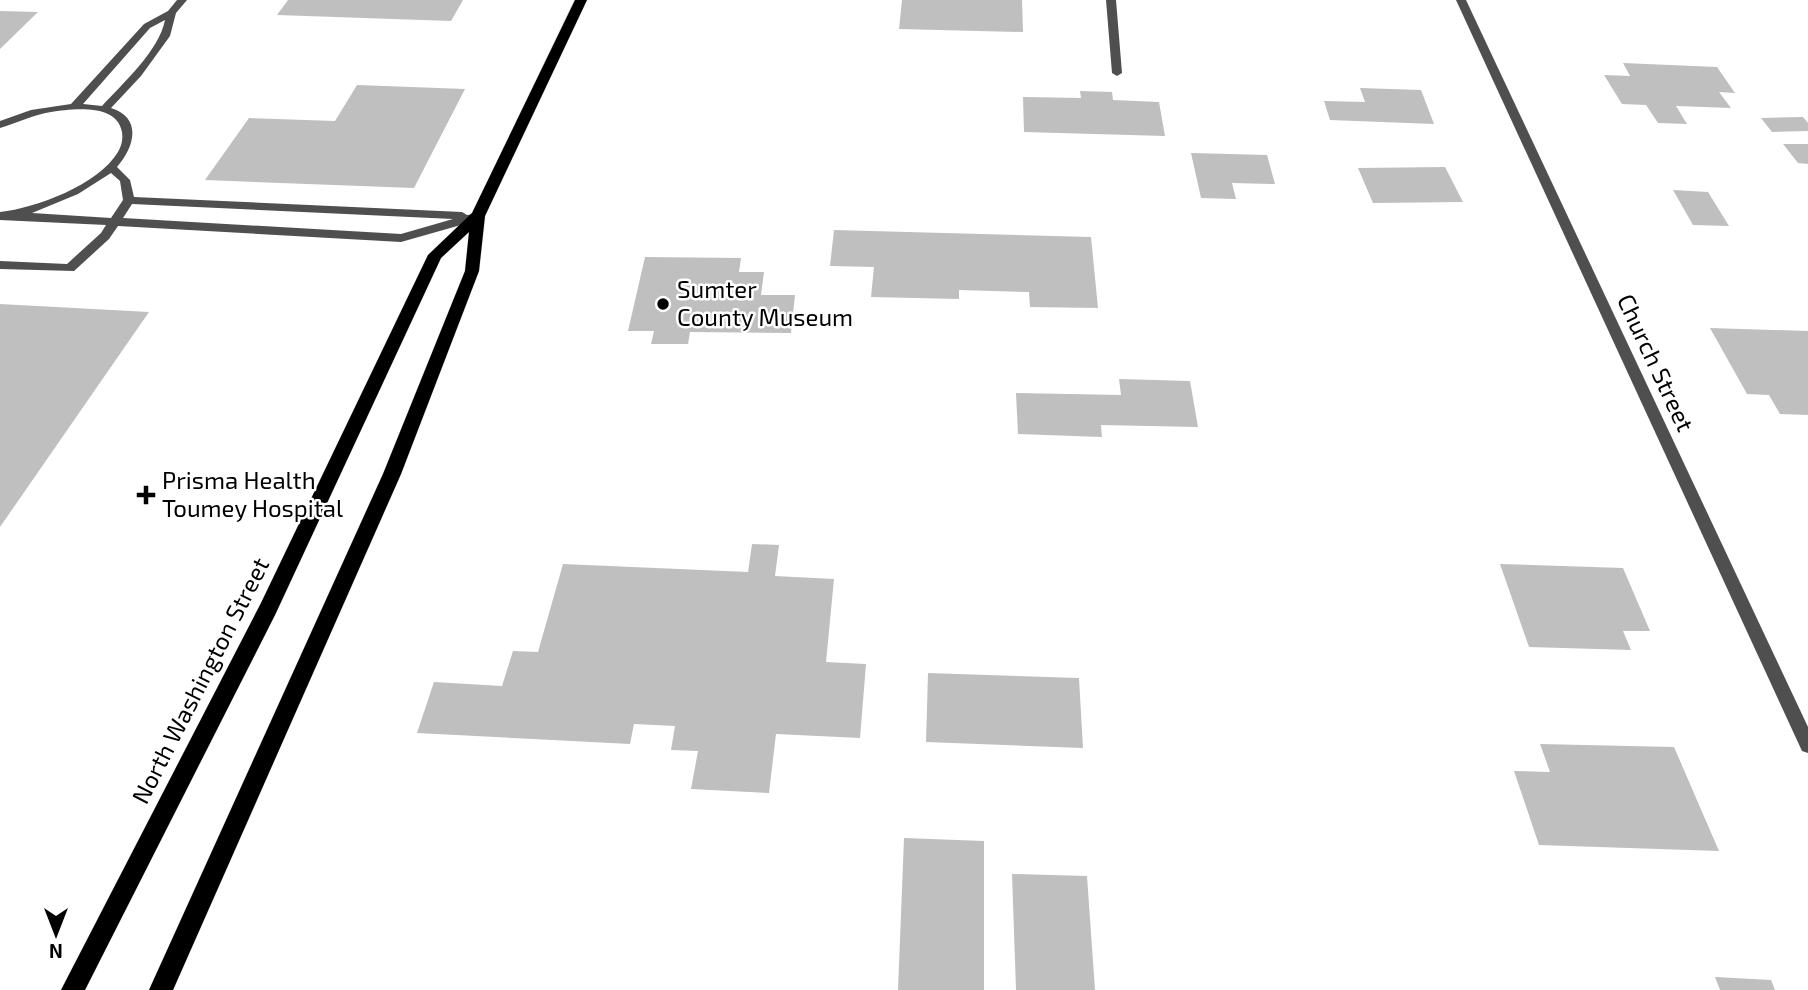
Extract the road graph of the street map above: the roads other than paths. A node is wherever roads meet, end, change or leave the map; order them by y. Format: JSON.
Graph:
{"nodes":[{"id":1,"x":182,"y":0,"type":"edge"},
{"id":2,"x":581,"y":0,"type":"edge"},
{"id":3,"x":1111,"y":0,"type":"edge"},
{"id":4,"x":1461,"y":0,"type":"edge"},
{"id":5,"x":171,"y":13,"type":"junction"},
{"id":6,"x":1117,"y":73,"type":"dead end"},
{"id":7,"x":75,"y":106,"type":"junction"},
{"id":8,"x":106,"y":109,"type":"junction"},
{"id":9,"x":0,"y":125,"type":"edge"},
{"id":10,"x":111,"y":167,"type":"junction"},
{"id":11,"x":129,"y":200,"type":"junction"},
{"id":12,"x":0,"y":216,"type":"edge"},
{"id":13,"x":13,"y":216,"type":"junction"},
{"id":14,"x":478,"y":216,"type":"junction"},
{"id":15,"x":113,"y":221,"type":"junction"},
{"id":16,"x":0,"y":265,"type":"edge"},
{"id":17,"x":1808,"y":745,"type":"edge"},
{"id":18,"x":73,"y":990,"type":"edge"},
{"id":19,"x":161,"y":990,"type":"edge"}],
"edges":[{"from":1,"to":5,"type":"street"},
{"from":2,"to":14,"type":"main road","name":"North Washington Street"},
{"from":3,"to":6,"type":"street"},
{"from":4,"to":17,"type":"street","name":"Church Street"},
{"from":5,"to":7,"type":"street"},
{"from":5,"to":8,"type":"street"},
{"from":7,"to":8,"type":"street"},
{"from":7,"to":9,"type":"street"},
{"from":8,"to":10,"type":"street"},
{"from":10,"to":11,"type":"street"},
{"from":10,"to":13,"type":"street"},
{"from":11,"to":14,"type":"street"},
{"from":11,"to":15,"type":"street"},
{"from":12,"to":13,"type":"street"},
{"from":13,"to":15,"type":"street"},
{"from":14,"to":15,"type":"street"},
{"from":14,"to":18,"type":"main road","name":"North Washington Street"},
{"from":14,"to":19,"type":"main road","name":"North Washington Street"},
{"from":15,"to":16,"type":"street"}]}
